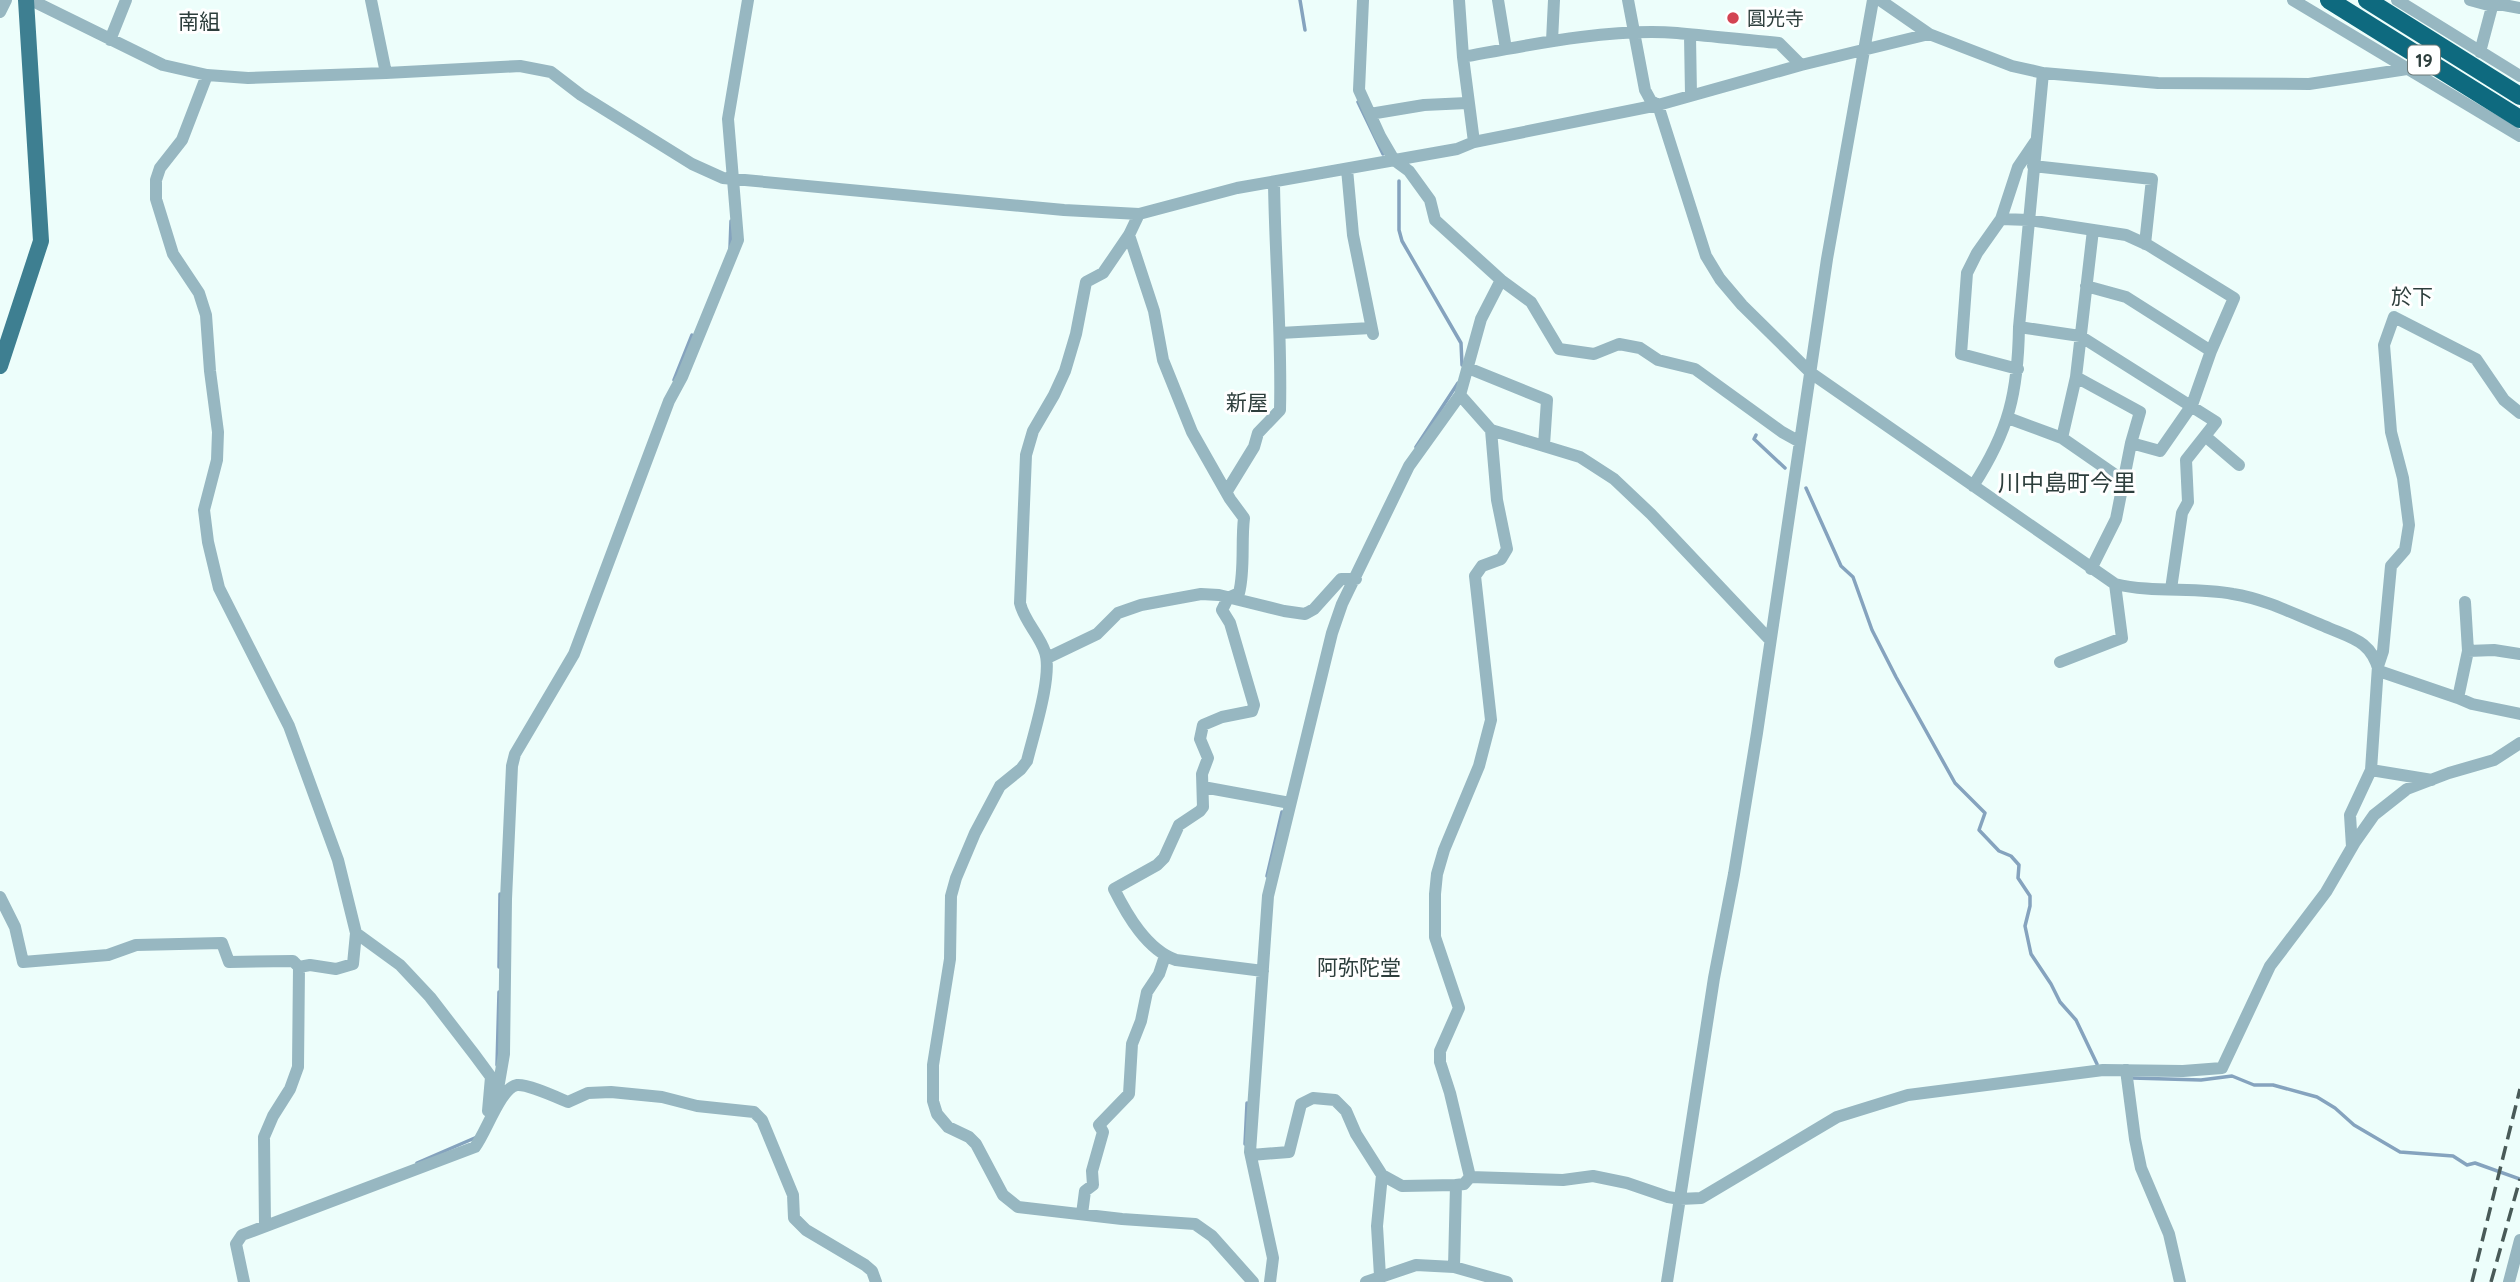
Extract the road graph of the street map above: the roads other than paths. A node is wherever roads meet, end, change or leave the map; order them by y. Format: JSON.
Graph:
{"nodes":[{"id":1,"x":6,"y":0,"type":"edge"},
{"id":2,"x":26,"y":0,"type":"edge"},
{"id":3,"x":32,"y":0,"type":"edge"},
{"id":4,"x":126,"y":0,"type":"edge"},
{"id":5,"x":371,"y":0,"type":"edge"},
{"id":6,"x":748,"y":0,"type":"edge"},
{"id":7,"x":1363,"y":0,"type":"edge"},
{"id":8,"x":1459,"y":0,"type":"edge"},
{"id":9,"x":1499,"y":0,"type":"edge"},
{"id":10,"x":1554,"y":0,"type":"edge"},
{"id":11,"x":1628,"y":0,"type":"edge"},
{"id":12,"x":1873,"y":0,"type":"edge"},
{"id":13,"x":1880,"y":0,"type":"edge"},
{"id":14,"x":2329,"y":0,"type":"edge"},
{"id":15,"x":2367,"y":0,"type":"edge"},
{"id":16,"x":2398,"y":0,"type":"edge"},
{"id":17,"x":2421,"y":0,"type":"edge"},
{"id":18,"x":2470,"y":0,"type":"edge"},
{"id":19,"x":2302,"y":2,"type":"edge"},
{"id":20,"x":2492,"y":6,"type":"junction"},
{"id":21,"x":2520,"y":8,"type":"edge"},
{"id":22,"x":0,"y":12,"type":"edge"},
{"id":23,"x":2418,"y":14,"type":"junction"},
{"id":24,"x":1634,"y":34,"type":"junction"},
{"id":25,"x":1929,"y":34,"type":"junction"},
{"id":26,"x":1690,"y":36,"type":"junction"},
{"id":27,"x":110,"y":40,"type":"junction"},
{"id":28,"x":1552,"y":41,"type":"junction"},
{"id":29,"x":1506,"y":49,"type":"junction"},
{"id":30,"x":1864,"y":52,"type":"junction"},
{"id":31,"x":2480,"y":52,"type":"junction"},
{"id":32,"x":1463,"y":57,"type":"junction"},
{"id":33,"x":2501,"y":64,"type":"junction"},
{"id":34,"x":1801,"y":65,"type":"junction"},
{"id":35,"x":2520,"y":65,"type":"edge"},
{"id":36,"x":2407,"y":69,"type":"junction"},
{"id":37,"x":386,"y":73,"type":"junction"},
{"id":38,"x":2043,"y":73,"type":"junction"},
{"id":39,"x":207,"y":75,"type":"junction"},
{"id":40,"x":2520,"y":76,"type":"edge"},
{"id":41,"x":1691,"y":95,"type":"junction"},
{"id":42,"x":2520,"y":96,"type":"edge"},
{"id":43,"x":1467,"y":103,"type":"junction"},
{"id":44,"x":1658,"y":105,"type":"junction"},
{"id":45,"x":1370,"y":114,"type":"junction"},
{"id":46,"x":2520,"y":119,"type":"edge"},
{"id":47,"x":2520,"y":136,"type":"edge"},
{"id":48,"x":2037,"y":139,"type":"junction"},
{"id":49,"x":1474,"y":142,"type":"junction"},
{"id":50,"x":1394,"y":160,"type":"junction"},
{"id":51,"x":2033,"y":166,"type":"junction"},
{"id":52,"x":1347,"y":169,"type":"junction"},
{"id":53,"x":729,"y":178,"type":"junction"},
{"id":54,"x":1274,"y":183,"type":"junction"},
{"id":55,"x":1139,"y":214,"type":"junction"},
{"id":56,"x":2001,"y":219,"type":"junction"},
{"id":57,"x":2029,"y":220,"type":"junction"},
{"id":58,"x":2093,"y":230,"type":"junction"},
{"id":59,"x":1129,"y":235,"type":"junction"},
{"id":60,"x":2144,"y":244,"type":"junction"},
{"id":61,"x":1501,"y":280,"type":"junction"},
{"id":62,"x":2086,"y":286,"type":"junction"},
{"id":63,"x":2019,"y":327,"type":"junction"},
{"id":64,"x":1280,"y":333,"type":"junction"},
{"id":65,"x":2080,"y":336,"type":"junction"},
{"id":66,"x":2211,"y":351,"type":"junction"},
{"id":67,"x":0,"y":366,"type":"edge"},
{"id":68,"x":1468,"y":368,"type":"junction"},
{"id":69,"x":2018,"y":369,"type":"junction"},
{"id":70,"x":1811,"y":373,"type":"junction"},
{"id":71,"x":2076,"y":377,"type":"junction"},
{"id":72,"x":1460,"y":394,"type":"junction"},
{"id":73,"x":2192,"y":405,"type":"junction"},
{"id":74,"x":2520,"y":413,"type":"edge"},
{"id":75,"x":2008,"y":418,"type":"junction"},
{"id":76,"x":1491,"y":430,"type":"junction"},
{"id":77,"x":2205,"y":436,"type":"junction"},
{"id":78,"x":2062,"y":438,"type":"junction"},
{"id":79,"x":1800,"y":442,"type":"junction"},
{"id":80,"x":2131,"y":443,"type":"junction"},
{"id":81,"x":1544,"y":445,"type":"junction"},
{"id":82,"x":2239,"y":465,"type":"dead end"},
{"id":83,"x":2124,"y":481,"type":"junction"},
{"id":84,"x":1973,"y":486,"type":"junction"},
{"id":85,"x":1227,"y":491,"type":"junction"},
{"id":86,"x":2091,"y":569,"type":"junction"},
{"id":87,"x":1356,"y":579,"type":"junction"},
{"id":88,"x":2115,"y":584,"type":"junction"},
{"id":89,"x":2171,"y":589,"type":"junction"},
{"id":90,"x":1228,"y":598,"type":"junction"},
{"id":91,"x":2465,"y":602,"type":"dead end"},
{"id":92,"x":1770,"y":640,"type":"junction"},
{"id":93,"x":2468,"y":651,"type":"junction"},
{"id":94,"x":2520,"y":654,"type":"edge"},
{"id":95,"x":1047,"y":658,"type":"junction"},
{"id":96,"x":2060,"y":662,"type":"dead end"},
{"id":97,"x":2378,"y":666,"type":"junction"},
{"id":98,"x":2458,"y":698,"type":"junction"},
{"id":99,"x":2520,"y":714,"type":"edge"},
{"id":100,"x":2520,"y":743,"type":"edge"},
{"id":101,"x":2371,"y":770,"type":"junction"},
{"id":102,"x":2433,"y":780,"type":"junction"},
{"id":103,"x":1203,"y":787,"type":"junction"},
{"id":104,"x":1290,"y":803,"type":"junction"},
{"id":105,"x":2352,"y":847,"type":"junction"},
{"id":106,"x":0,"y":897,"type":"edge"},
{"id":107,"x":356,"y":933,"type":"junction"},
{"id":108,"x":1165,"y":956,"type":"junction"},
{"id":109,"x":299,"y":967,"type":"junction"},
{"id":110,"x":1263,"y":971,"type":"junction"},
{"id":111,"x":2126,"y":1070,"type":"junction"},
{"id":112,"x":494,"y":1112,"type":"junction"},
{"id":113,"x":1251,"y":1155,"type":"junction"},
{"id":114,"x":1382,"y":1175,"type":"junction"},
{"id":115,"x":1470,"y":1177,"type":"junction"},
{"id":116,"x":1456,"y":1185,"type":"junction"},
{"id":117,"x":1680,"y":1199,"type":"junction"},
{"id":118,"x":1082,"y":1214,"type":"junction"},
{"id":119,"x":264,"y":1222,"type":"junction"},
{"id":120,"x":2520,"y":1240,"type":"edge"},
{"id":121,"x":1454,"y":1267,"type":"junction"},
{"id":122,"x":1380,"y":1276,"type":"junction"},
{"id":123,"x":244,"y":1282,"type":"edge"},
{"id":124,"x":876,"y":1282,"type":"edge"},
{"id":125,"x":1253,"y":1282,"type":"edge"},
{"id":126,"x":1269,"y":1282,"type":"edge"},
{"id":127,"x":1366,"y":1282,"type":"edge"},
{"id":128,"x":1507,"y":1282,"type":"edge"},
{"id":129,"x":1667,"y":1282,"type":"edge"},
{"id":130,"x":2180,"y":1282,"type":"edge"},
{"id":131,"x":2509,"y":1282,"type":"edge"}],
"edges":[{"from":1,"to":22,"type":"street"},
{"from":2,"to":67,"type":"main road"},
{"from":3,"to":27,"type":"street"},
{"from":4,"to":27,"type":"street"},
{"from":5,"to":37,"type":"street"},
{"from":6,"to":53,"type":"street"},
{"from":7,"to":45,"type":"street"},
{"from":8,"to":32,"type":"street"},
{"from":9,"to":29,"type":"street"},
{"from":10,"to":28,"type":"street"},
{"from":11,"to":24,"type":"street"},
{"from":12,"to":30,"type":"street"},
{"from":13,"to":25,"type":"street"},
{"from":14,"to":46,"type":"highway","number":"19"},
{"from":15,"to":42,"type":"highway","number":"19"},
{"from":16,"to":23,"type":"street"},
{"from":17,"to":23,"type":"street"},
{"from":18,"to":20,"type":"street"},
{"from":19,"to":36,"type":"street"},
{"from":20,"to":21,"type":"street"},
{"from":20,"to":31,"type":"street"},
{"from":23,"to":31,"type":"street"},
{"from":24,"to":26,"type":"street"},
{"from":24,"to":28,"type":"street"},
{"from":24,"to":44,"type":"street"},
{"from":25,"to":30,"type":"street"},
{"from":25,"to":38,"type":"street"},
{"from":26,"to":34,"type":"street"},
{"from":26,"to":41,"type":"street"},
{"from":27,"to":39,"type":"street"},
{"from":28,"to":29,"type":"street"},
{"from":29,"to":32,"type":"street"},
{"from":30,"to":34,"type":"street"},
{"from":30,"to":70,"type":"street"},
{"from":31,"to":33,"type":"street"},
{"from":32,"to":43,"type":"street"},
{"from":33,"to":35,"type":"street"},
{"from":33,"to":40,"type":"street"},
{"from":34,"to":41,"type":"street"},
{"from":36,"to":38,"type":"street"},
{"from":36,"to":47,"type":"street"},
{"from":37,"to":39,"type":"street"},
{"from":37,"to":53,"type":"street"},
{"from":38,"to":48,"type":"street"},
{"from":39,"to":107,"type":"street"},
{"from":41,"to":44,"type":"street"},
{"from":43,"to":45,"type":"street"},
{"from":43,"to":49,"type":"street"},
{"from":44,"to":49,"type":"street"},
{"from":44,"to":70,"type":"street"},
{"from":45,"to":50,"type":"street"},
{"from":48,"to":51,"type":"street"},
{"from":48,"to":56,"type":"street"},
{"from":49,"to":50,"type":"street"},
{"from":50,"to":52,"type":"street"},
{"from":50,"to":61,"type":"street"},
{"from":51,"to":57,"type":"street"},
{"from":51,"to":60,"type":"street"},
{"from":52,"to":54,"type":"street"},
{"from":52,"to":64,"type":"street"},
{"from":53,"to":55,"type":"street"},
{"from":53,"to":112,"type":"street"},
{"from":54,"to":55,"type":"street"},
{"from":54,"to":64,"type":"street"},
{"from":55,"to":59,"type":"street"},
{"from":56,"to":57,"type":"street"},
{"from":56,"to":69,"type":"street"},
{"from":57,"to":58,"type":"street"},
{"from":57,"to":63,"type":"street"},
{"from":58,"to":60,"type":"street"},
{"from":58,"to":62,"type":"street"},
{"from":59,"to":85,"type":"street"},
{"from":59,"to":95,"type":"street"},
{"from":60,"to":66,"type":"street"},
{"from":61,"to":68,"type":"street"},
{"from":61,"to":79,"type":"street"},
{"from":62,"to":65,"type":"street"},
{"from":62,"to":66,"type":"street"},
{"from":63,"to":65,"type":"street"},
{"from":63,"to":69,"type":"street"},
{"from":64,"to":85,"type":"street"},
{"from":65,"to":71,"type":"street"},
{"from":65,"to":73,"type":"street"},
{"from":66,"to":73,"type":"street"},
{"from":68,"to":72,"type":"street"},
{"from":68,"to":81,"type":"street"},
{"from":69,"to":75,"type":"street"},
{"from":70,"to":79,"type":"street"},
{"from":70,"to":84,"type":"street"},
{"from":71,"to":78,"type":"street"},
{"from":71,"to":80,"type":"street"},
{"from":72,"to":76,"type":"street"},
{"from":72,"to":87,"type":"street"},
{"from":73,"to":77,"type":"street"},
{"from":73,"to":80,"type":"street"},
{"from":74,"to":97,"type":"street"},
{"from":75,"to":78,"type":"street"},
{"from":75,"to":84,"type":"street"},
{"from":76,"to":81,"type":"street"},
{"from":76,"to":115,"type":"street"},
{"from":77,"to":82,"type":"street"},
{"from":77,"to":89,"type":"street"},
{"from":78,"to":83,"type":"street"},
{"from":79,"to":92,"type":"street"},
{"from":80,"to":83,"type":"street"},
{"from":81,"to":92,"type":"street"},
{"from":83,"to":86,"type":"street"},
{"from":84,"to":86,"type":"street"},
{"from":85,"to":90,"type":"street"},
{"from":86,"to":88,"type":"street"},
{"from":87,"to":90,"type":"street"},
{"from":87,"to":104,"type":"street"},
{"from":88,"to":89,"type":"street"},
{"from":88,"to":96,"type":"street"},
{"from":89,"to":97,"type":"street"},
{"from":90,"to":95,"type":"street"},
{"from":90,"to":103,"type":"street"},
{"from":91,"to":93,"type":"street"},
{"from":92,"to":117,"type":"street"},
{"from":93,"to":94,"type":"street"},
{"from":93,"to":98,"type":"street"},
{"from":95,"to":118,"type":"street"},
{"from":97,"to":98,"type":"street"},
{"from":97,"to":101,"type":"street"},
{"from":98,"to":99,"type":"street"},
{"from":100,"to":102,"type":"street"},
{"from":101,"to":102,"type":"street"},
{"from":101,"to":105,"type":"street"},
{"from":102,"to":105,"type":"street"},
{"from":103,"to":104,"type":"street"},
{"from":103,"to":108,"type":"street"},
{"from":104,"to":110,"type":"street"},
{"from":105,"to":111,"type":"street"},
{"from":106,"to":109,"type":"street"},
{"from":107,"to":109,"type":"street"},
{"from":107,"to":112,"type":"street"},
{"from":108,"to":110,"type":"street"},
{"from":108,"to":118,"type":"street"},
{"from":109,"to":119,"type":"street"},
{"from":110,"to":113,"type":"street"},
{"from":111,"to":117,"type":"street"},
{"from":111,"to":130,"type":"street"},
{"from":112,"to":119,"type":"street"},
{"from":112,"to":124,"type":"street"},
{"from":113,"to":114,"type":"street"},
{"from":113,"to":126,"type":"street"},
{"from":114,"to":116,"type":"street"},
{"from":114,"to":122,"type":"street"},
{"from":115,"to":116,"type":"street"},
{"from":115,"to":117,"type":"street"},
{"from":116,"to":121,"type":"street"},
{"from":117,"to":129,"type":"street"},
{"from":118,"to":125,"type":"street"},
{"from":119,"to":123,"type":"street"},
{"from":120,"to":131,"type":"street"},
{"from":121,"to":122,"type":"street"},
{"from":121,"to":128,"type":"street"},
{"from":122,"to":127,"type":"street"}]}
